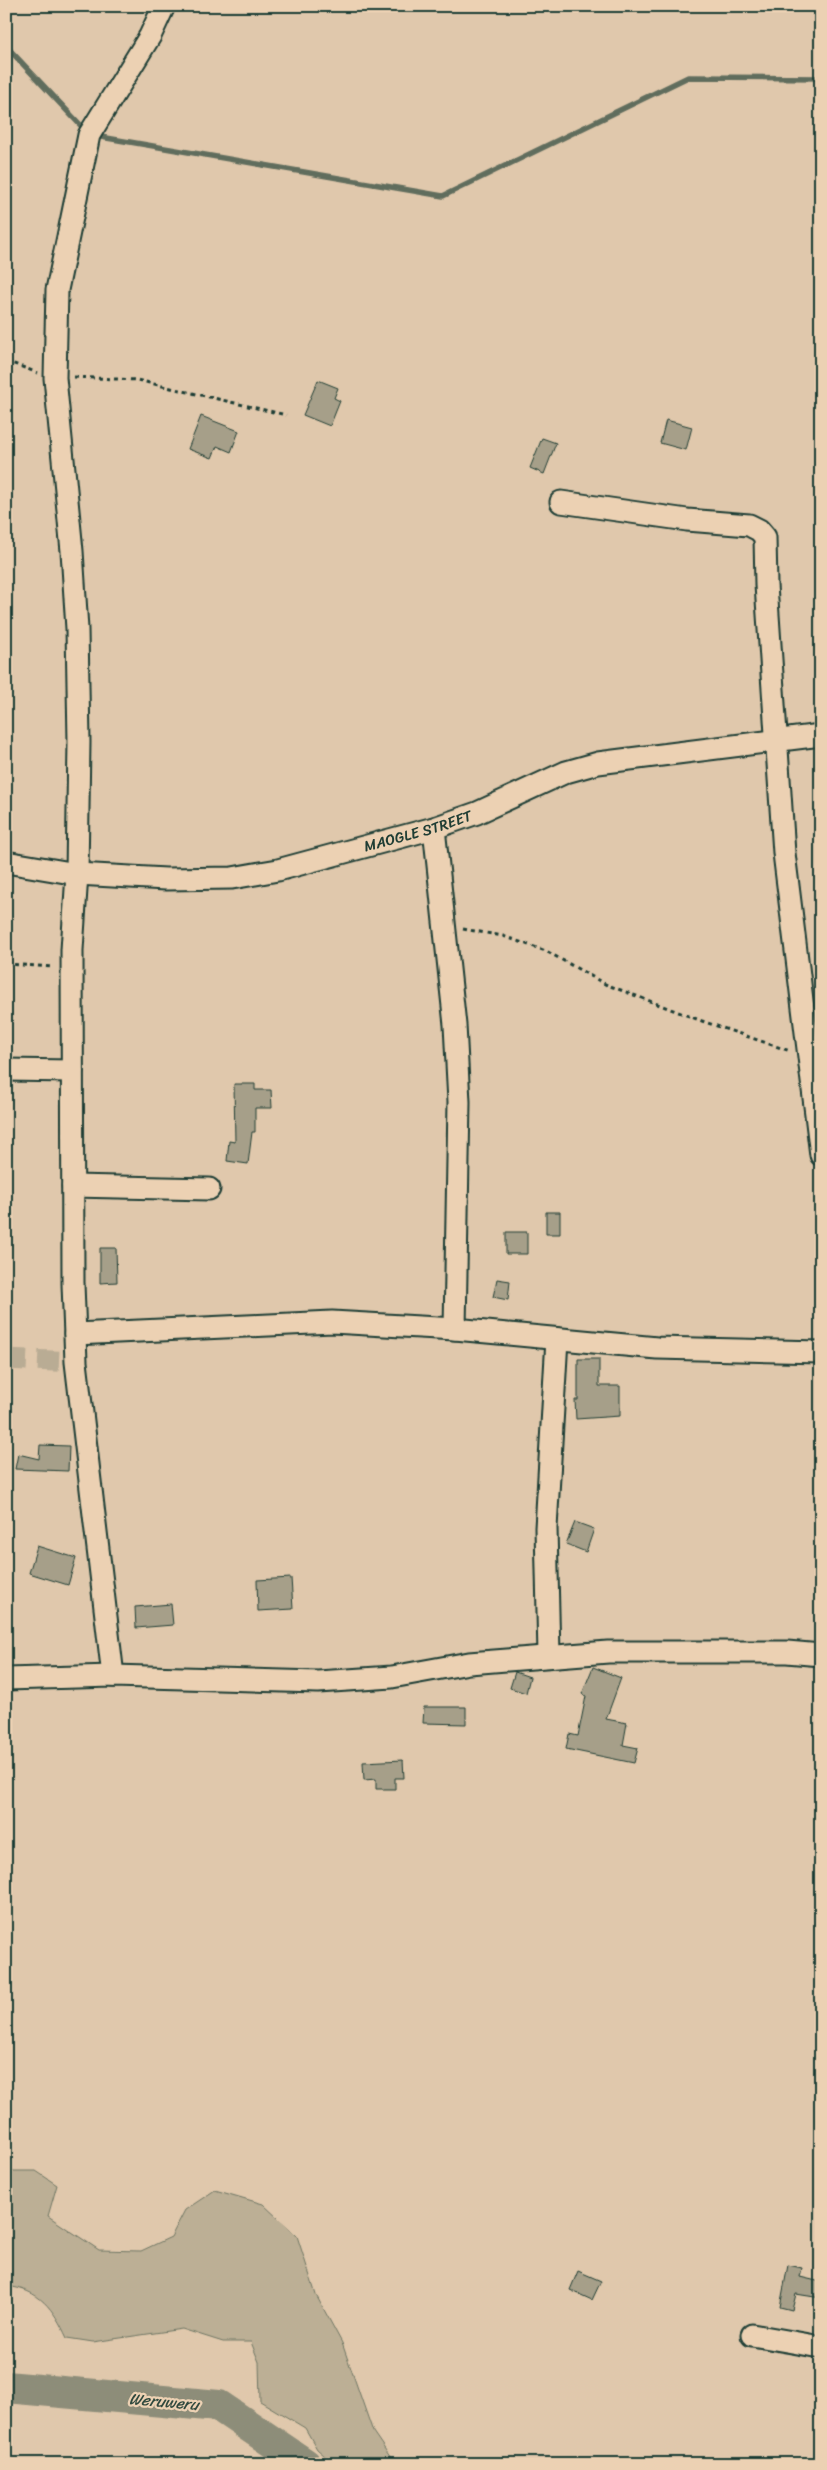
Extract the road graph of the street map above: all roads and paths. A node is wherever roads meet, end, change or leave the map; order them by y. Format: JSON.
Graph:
{"nodes":[{"id":1,"x":164,"y":6,"type":"edge"},
{"id":2,"x":6,"y":361,"type":"edge"},
{"id":3,"x":55,"y":378,"type":"junction"},
{"id":4,"x":286,"y":415,"type":"dead end"},
{"id":5,"x":561,"y":502,"type":"dead end"},
{"id":6,"x":821,"y":735,"type":"edge"},
{"id":7,"x":777,"y":739,"type":"junction"},
{"id":8,"x":434,"y":828,"type":"junction"},
{"id":9,"x":6,"y":862,"type":"edge"},
{"id":10,"x":77,"y":874,"type":"junction"},
{"id":11,"x":444,"y":927,"type":"junction"},
{"id":12,"x":6,"y":964,"type":"edge"},
{"id":13,"x":72,"y":968,"type":"junction"},
{"id":14,"x":810,"y":1059,"type":"junction"},
{"id":15,"x":6,"y":1070,"type":"edge"},
{"id":16,"x":72,"y":1071,"type":"junction"},
{"id":17,"x":821,"y":1155,"type":"edge"},
{"id":18,"x":73,"y":1186,"type":"junction"},
{"id":19,"x":208,"y":1189,"type":"dead end"},
{"id":20,"x":455,"y":1329,"type":"junction"},
{"id":21,"x":75,"y":1334,"type":"junction"},
{"id":22,"x":558,"y":1340,"type":"junction"},
{"id":23,"x":821,"y":1352,"type":"edge"},
{"id":24,"x":549,"y":1655,"type":"junction"},
{"id":25,"x":821,"y":1655,"type":"edge"},
{"id":26,"x":113,"y":1676,"type":"junction"},
{"id":27,"x":6,"y":1679,"type":"edge"},
{"id":28,"x":752,"y":2335,"type":"dead end"},
{"id":29,"x":821,"y":2347,"type":"edge"}],
"edges":[{"from":1,"to":3,"type":"street"},
{"from":2,"to":3,"type":"path"},
{"from":3,"to":4,"type":"path"},
{"from":3,"to":10,"type":"street"},
{"from":5,"to":7,"type":"street"},
{"from":6,"to":7,"type":"street","name":"MAOGLE STREET"},
{"from":7,"to":8,"type":"street","name":"MAOGLE STREET"},
{"from":7,"to":14,"type":"street"},
{"from":8,"to":10,"type":"street","name":"MAOGLE STREET"},
{"from":8,"to":11,"type":"street"},
{"from":9,"to":10,"type":"street","name":"MAOGLE STREET"},
{"from":10,"to":13,"type":"street"},
{"from":11,"to":14,"type":"path"},
{"from":11,"to":20,"type":"street"},
{"from":12,"to":13,"type":"path"},
{"from":13,"to":16,"type":"street"},
{"from":14,"to":17,"type":"street"},
{"from":15,"to":16,"type":"street"},
{"from":16,"to":18,"type":"street"},
{"from":18,"to":19,"type":"street"},
{"from":18,"to":21,"type":"street"},
{"from":20,"to":21,"type":"street"},
{"from":20,"to":22,"type":"street"},
{"from":21,"to":26,"type":"street"},
{"from":22,"to":23,"type":"street"},
{"from":22,"to":24,"type":"street"},
{"from":24,"to":25,"type":"street"},
{"from":24,"to":26,"type":"street"},
{"from":26,"to":27,"type":"street"},
{"from":28,"to":29,"type":"street"}]}
